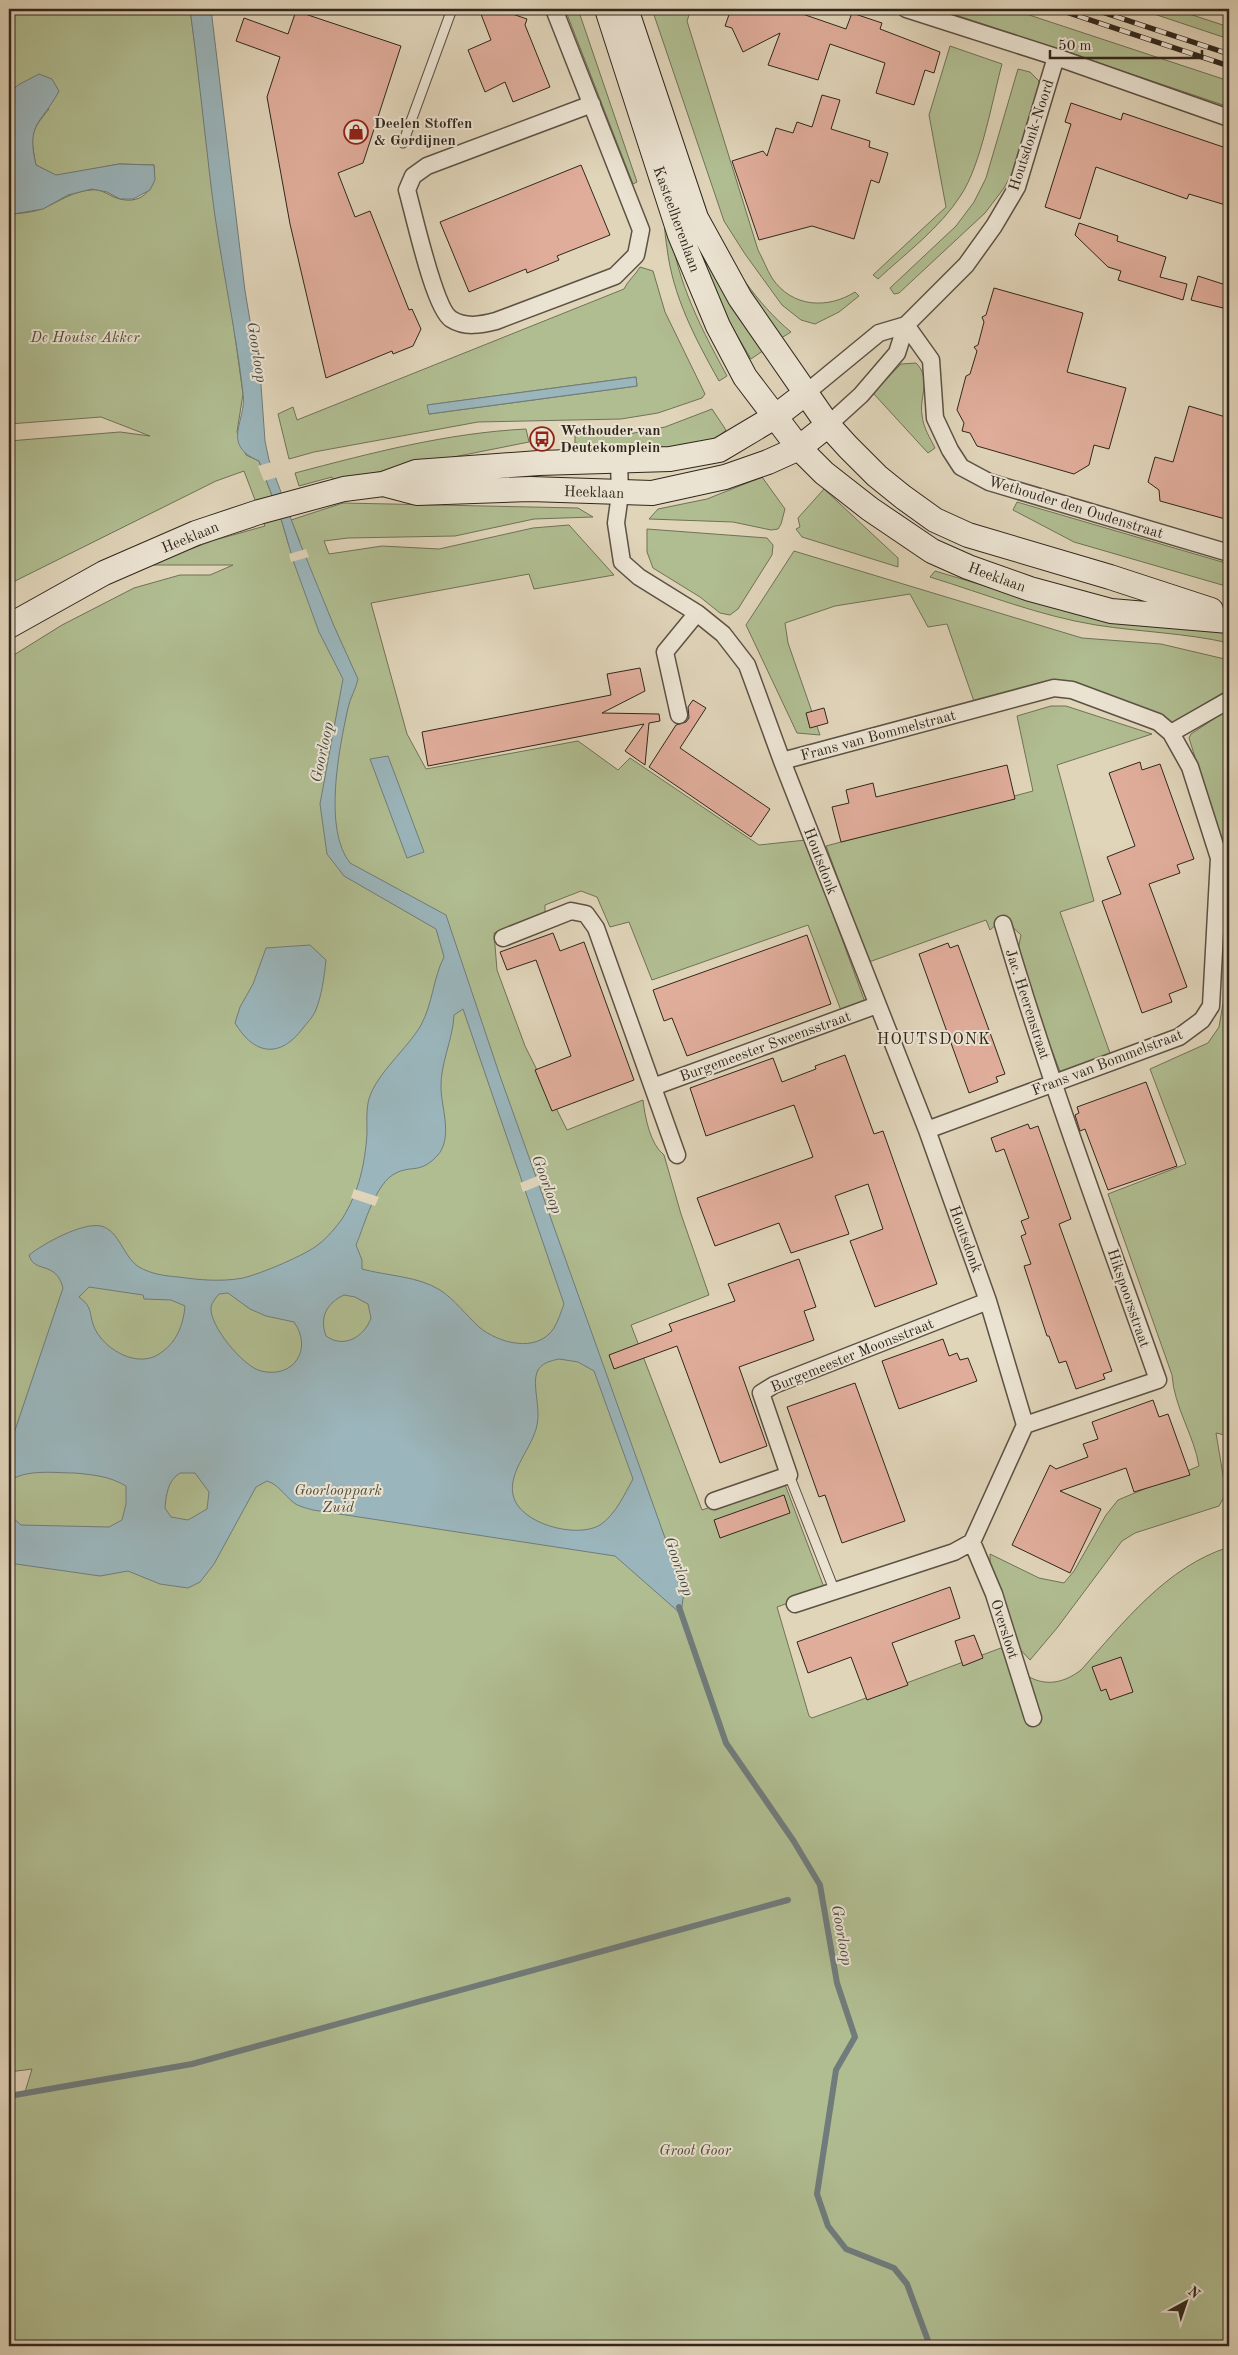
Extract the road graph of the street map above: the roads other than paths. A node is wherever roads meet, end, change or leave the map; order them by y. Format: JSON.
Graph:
{"nodes":[{"id":1,"x":452,"y":9,"type":"edge"},
{"id":2,"x":554,"y":9,"type":"edge"},
{"id":3,"x":607,"y":9,"type":"edge"},
{"id":4,"x":626,"y":9,"type":"edge"},
{"id":5,"x":906,"y":9,"type":"edge"},
{"id":6,"x":1056,"y":57,"type":"junction"},
{"id":7,"x":592,"y":104,"type":"junction"},
{"id":8,"x":1229,"y":118,"type":"edge"},
{"id":9,"x":403,"y":143,"type":"dead end"},
{"id":10,"x":906,"y":325,"type":"junction"},
{"id":11,"x":806,"y":393,"type":"junction"},
{"id":12,"x":776,"y":416,"type":"junction"},
{"id":13,"x":828,"y":426,"type":"junction"},
{"id":14,"x":799,"y":448,"type":"junction"},
{"id":15,"x":619,"y":462,"type":"junction"},
{"id":16,"x":384,"y":484,"type":"junction"},
{"id":17,"x":620,"y":494,"type":"junction"},
{"id":18,"x":1229,"y":553,"type":"edge"},
{"id":19,"x":697,"y":613,"type":"junction"},
{"id":20,"x":1229,"y":616,"type":"edge"},
{"id":21,"x":1229,"y":621,"type":"edge"},
{"id":22,"x":9,"y":626,"type":"edge"},
{"id":23,"x":1229,"y":700,"type":"edge"},
{"id":24,"x":679,"y":715,"type":"dead end"},
{"id":25,"x":1171,"y":733,"type":"junction"},
{"id":26,"x":782,"y":761,"type":"junction"},
{"id":27,"x":1003,"y":924,"type":"dead end"},
{"id":28,"x":503,"y":938,"type":"dead end"},
{"id":29,"x":877,"y":1005,"type":"junction"},
{"id":30,"x":1055,"y":1083,"type":"junction"},
{"id":31,"x":653,"y":1087,"type":"junction"},
{"id":32,"x":927,"y":1130,"type":"junction"},
{"id":33,"x":677,"y":1155,"type":"dead end"},
{"id":34,"x":988,"y":1301,"type":"junction"},
{"id":35,"x":1025,"y":1425,"type":"junction"},
{"id":36,"x":790,"y":1475,"type":"junction"},
{"id":37,"x":714,"y":1501,"type":"dead end"},
{"id":38,"x":972,"y":1542,"type":"junction"},
{"id":39,"x":836,"y":1592,"type":"junction"},
{"id":40,"x":794,"y":1604,"type":"dead end"},
{"id":41,"x":1033,"y":1718,"type":"dead end"}],
"edges":[{"from":1,"to":9,"type":"lane"},
{"from":2,"to":7,"type":"street"},
{"from":3,"to":12,"type":"main road","name":"Kasteelherenlaan"},
{"from":4,"to":11,"type":"main road","name":"Kasteelherenlaan"},
{"from":5,"to":6,"type":"street"},
{"from":6,"to":8,"type":"street"},
{"from":6,"to":10,"type":"street","name":"Houtsdonk-Noord"},
{"from":7,"to":7,"type":"street"},
{"from":10,"to":11,"type":"street","name":"Houtsdonk-Noord"},
{"from":10,"to":13,"type":"street","name":"Houtsdonk-Noord"},
{"from":10,"to":18,"type":"street","name":"Wethouder den Oudenstraat"},
{"from":11,"to":12,"type":"main road","name":"Heeklaan"},
{"from":11,"to":13,"type":"main road","name":"Heeklaan"},
{"from":12,"to":14,"type":"main road","name":"Heeklaan"},
{"from":12,"to":15,"type":"main road","name":"Heeklaan"},
{"from":13,"to":14,"type":"main road","name":"Heeklaan"},
{"from":13,"to":20,"type":"main road","name":"Heeklaan"},
{"from":14,"to":17,"type":"main road","name":"Heeklaan"},
{"from":14,"to":21,"type":"main road","name":"Heeklaan"},
{"from":15,"to":16,"type":"main road","name":"Heeklaan"},
{"from":15,"to":17,"type":"street"},
{"from":16,"to":17,"type":"main road","name":"Heeklaan"},
{"from":16,"to":22,"type":"main road","name":"Heeklaan"},
{"from":17,"to":19,"type":"street"},
{"from":19,"to":24,"type":"street"},
{"from":19,"to":26,"type":"street"},
{"from":23,"to":25,"type":"street"},
{"from":25,"to":26,"type":"street","name":"Frans van Bommelstraat"},
{"from":25,"to":30,"type":"street","name":"Frans van Bommelstraat"},
{"from":26,"to":29,"type":"street","name":"Houtsdonk"},
{"from":27,"to":30,"type":"street","name":"Jac. Heerenstraat"},
{"from":28,"to":31,"type":"street"},
{"from":29,"to":31,"type":"street","name":"Burgemeester Sweensstraat"},
{"from":29,"to":32,"type":"street","name":"Houtsdonk"},
{"from":30,"to":32,"type":"street","name":"Frans van Bommelstraat"},
{"from":30,"to":35,"type":"street","name":"Hikspoorsstraat"},
{"from":31,"to":33,"type":"street"},
{"from":32,"to":34,"type":"street","name":"Houtsdonk"},
{"from":34,"to":35,"type":"street","name":"Houtsdonk"},
{"from":34,"to":36,"type":"street","name":"Burgemeester Moonsstraat"},
{"from":35,"to":38,"type":"street"},
{"from":36,"to":37,"type":"street"},
{"from":36,"to":39,"type":"lane"},
{"from":38,"to":39,"type":"street"},
{"from":38,"to":41,"type":"street","name":"Oversloot"},
{"from":39,"to":40,"type":"street"}]}
